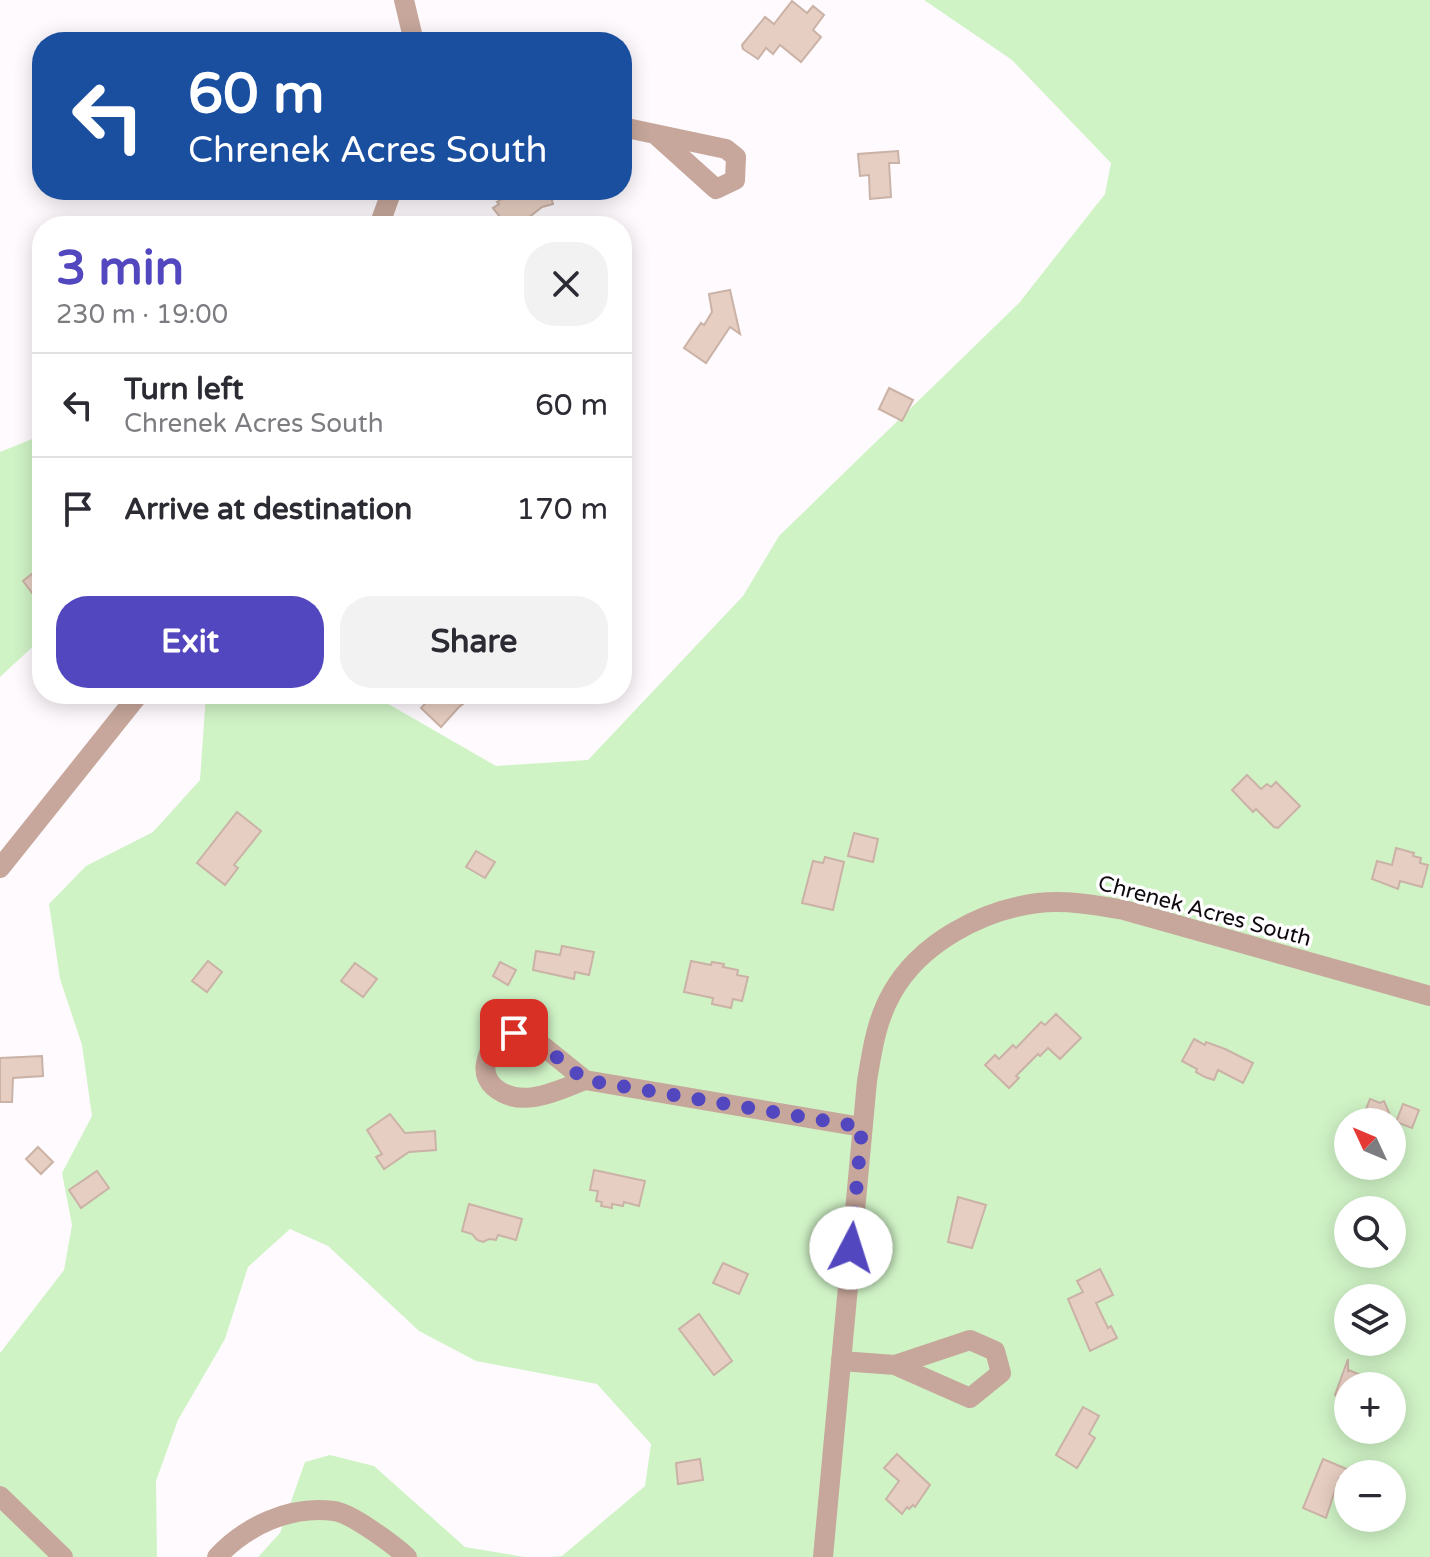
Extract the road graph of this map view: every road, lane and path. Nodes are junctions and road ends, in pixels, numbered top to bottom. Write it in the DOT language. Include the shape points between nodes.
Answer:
graph roads {
  1 [pos="404,0"];
  2 [pos="412,32"];
  3 [pos="632,129"];
  4 [pos="655,134"];
  5 [pos="131,704"];
  6 [pos="3,857"];
  7 [pos="1430,996"];
  8 [pos="585,1080"];
  9 [pos="862,1127"];
  10 [pos="841,1361"];
  11 [pos="895,1365"];
  12 [pos="0,1496"];
  13 [pos="63,1557"];
  14 [pos="217,1557"];
  15 [pos="407,1557"];
  16 [pos="823,1557"];
  1 -- 2 [label="street"];
  3 -- 4 [label="street"];
  5 -- 6 [label="street"];
  7 -- 9 [label="street, Chrenek Acres South" via="1124,910 1084,903 1007,908 940,941 892,992 875,1034"];
  8 -- 8 [label="street" via="533,1038 514,1033 492,1045 484,1067 489,1083 520,1098 545,1096"];
  8 -- 9 [label="street"];
  9 -- 10 [label="street, Chrenek Acres South"];
  10 -- 11 [label="street"];
  10 -- 16 [label="street, Chrenek Acres South"];
  12 -- 13 [label="street"];
  14 -- 15 [label="street" via="233,1540 268,1520 298,1511 337,1511 393,1543"];
}
